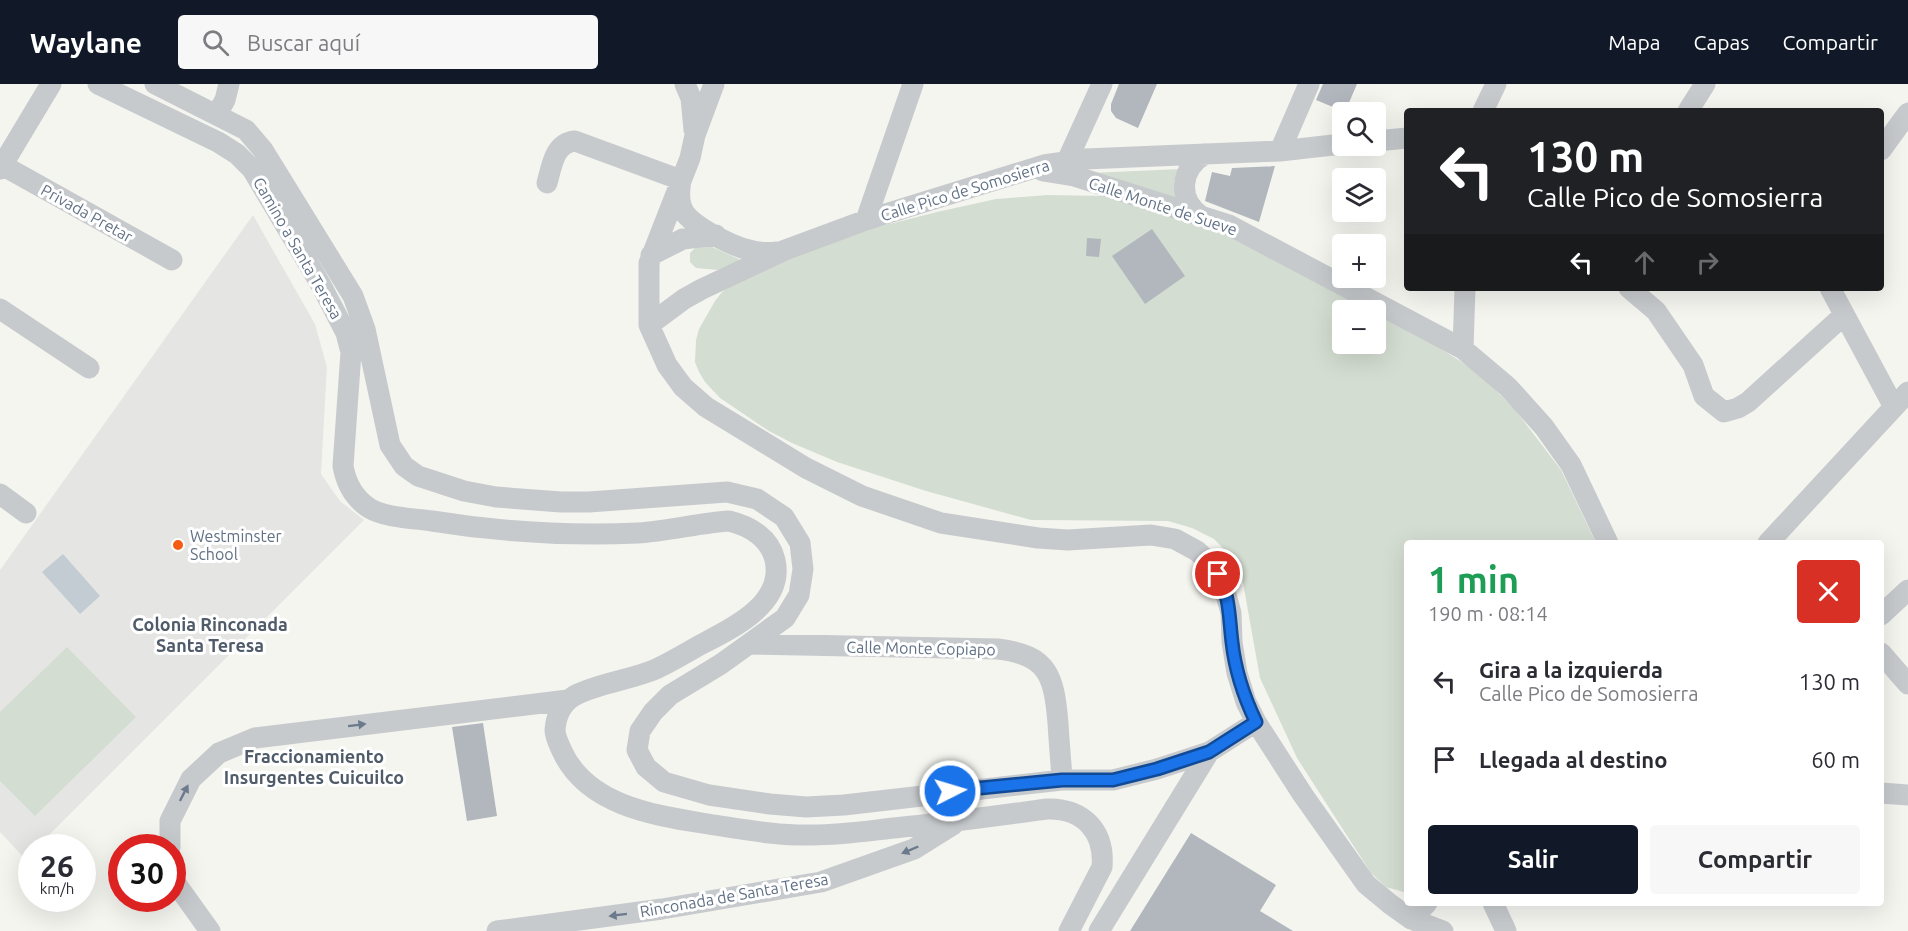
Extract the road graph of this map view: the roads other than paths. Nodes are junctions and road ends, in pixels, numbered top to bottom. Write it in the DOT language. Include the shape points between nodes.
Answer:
graph roads {
  1 [pos="51,84"];
  2 [pos="98,84"];
  3 [pos="229,84"];
  4 [pos="686,84"];
  5 [pos="714,84"];
  6 [pos="913,84"];
  7 [pos="1102,84"];
  8 [pos="1309,84"];
  9 [pos="1496,84"];
  10 [pos="1705,84"];
  11 [pos="164,85"];
  12 [pos="1484,108"];
  13 [pos="1690,108"];
  14 [pos="1908,113"];
  15 [pos="217,114"];
  16 [pos="695,135"];
  17 [pos="1404,138"];
  18 [pos="1386,140"];
  19 [pos="1332,145"];
  20 [pos="1884,146"];
  21 [pos="1280,151"];
  22 [pos="1205,154"];
  23 [pos="1067,161"];
  24 [pos="1,167"];
  25 [pos="1021,172"];
  26 [pos="681,180"];
  27 [pos="547,183"];
  28 [pos="1202,217"];
  29 [pos="866,220"];
  30 [pos="716,236"];
  31 [pos="785,250"];
  32 [pos="651,255"];
  33 [pos="172,260"];
  34 [pos="1465,291"];
  35 [pos="1633,291"];
  36 [pos="1832,291"];
  37 [pos="0,309"];
  38 [pos="1844,315"];
  39 [pos="649,325"];
  40 [pos="1463,349"];
  41 [pos="89,368"];
  42 [pos="1901,399"];
  43 [pos="0,494"];
  44 [pos="26,513"];
  45 [pos="1607,540"];
  46 [pos="1777,540"];
  47 [pos="1908,590"];
  48 [pos="1884,612"];
  49 [pos="750,644"];
  50 [pos="1884,656"];
  51 [pos="1908,684"];
  52 [pos="568,700"];
  53 [pos="1256,722"];
  54 [pos="1209,752"];
  55 [pos="1062,780"];
  56 [pos="1884,793"];
  57 [pos="1908,795"];
  58 [pos="960,821"];
  59 [pos="170,834"];
  60 [pos="186,898"];
  61 [pos="1082,904"];
  62 [pos="1424,906"];
  63 [pos="1494,906"];
  64 [pos="1411,919"];
  65 [pos="1101,926"];
  66 [pos="210,931"];
  67 [pos="497,931"];
  68 [pos="1069,931"];
  69 [pos="1443,931"];
  70 [pos="1506,931"];
  1 -- 24 [label="street"];
  2 -- 52 [label="street, Camino a Santa Teresa" via="218,142 252,169 346,333 351,352 343,466 354,494 371,509 465,527 563,534 641,532 729,521 751,530 767,543 776,562 775,581 766,599 742,621 656,669"];
  3 -- 15 [label="street"];
  4 -- 16 [label="street"];
  5 -- 16 [label="street"];
  6 -- 29 [label="street"];
  7 -- 23 [label="street"];
  8 -- 21 [label="street"];
  9 -- 12 [label="street"];
  10 -- 13 [label="street"];
  11 -- 15 [label="street, Camino a Santa Teresa"];
  14 -- 20 [label="street"];
  15 -- 49 [label="street, Camino a Santa Teresa" via="246,130 263,150 353,296 370,350 390,445 404,465 426,480 464,491 529,501 590,502 727,492 757,500 784,517 800,543 803,569 799,595 785,618"];
  16 -- 26 [label="street"];
  17 -- 18 [label="street"];
  19 -- 21 [label="street, Calle Pico de Somosierra"];
  21 -- 22 [label="street, Calle Pico de Somosierra"];
  22 -- 23 [label="street, Calle Pico de Somosierra"];
  22 -- 28 [label="street" via="1188,169 1184,184 1186,199"];
  23 -- 25 [label="street, Calle Pico de Somosierra"];
  24 -- 33 [label="street, Privada Pretar"];
  25 -- 28 [label="street, Calle Monte de Sueve" via="1048,171 1074,176"];
  25 -- 29 [label="street, Calle Pico de Somosierra"];
  26 -- 27 [label="street" via="575,141 558,150"];
  26 -- 30 [label="street" via="679,196 684,212"];
  26 -- 32 [label="street"];
  28 -- 40 [label="street, Calle Monte de Sueve" via="1239,230"];
  29 -- 31 [label="street, Calle Pico de Somosierra"];
  30 -- 31 [label="street" via="750,251"];
  30 -- 32 [label="street" via="682,239"];
  31 -- 39 [label="street, Calle Pico de Somosierra" via="702,289"];
  32 -- 39 [label="street"];
  34 -- 40 [label="street"];
  35 -- 38 [label="street" via="1656,311 1693,365 1704,396 1724,412 1748,402"];
  36 -- 38 [label="street"];
  37 -- 41 [label="street"];
  38 -- 42 [label="street"];
  39 -- 53 [label="street" via="674,375 694,398 796,463 862,496 941,522 1006,533 1068,540 1151,535 1175,539 1197,551 1223,584 1231,613 1237,673"];
  40 -- 45 [label="street, Calle Monte de Sueve" via="1508,387 1544,428 1571,465"];
  42 -- 46 [label="street"];
  43 -- 44 [label="street"];
  47 -- 48 [label="street"];
  49 -- 55 [label="street, Calle Monte Copiapo" via="998,649 1028,657 1045,669 1054,685"];
  49 -- 55 [label="street, Camino a Santa Teresa" via="669,694 640,731 637,750 646,767 664,782 709,795 806,807"];
  50 -- 51 [label="street"];
  52 -- 58 [label="street" via="558,715 555,730 565,759 599,793 628,807 662,816 790,835"];
  59 -- 52 [label="street, one-way" via="170,821 191,779 219,753 255,738"];
  53 -- 54 [label="street, Camino a Santa Teresa"];
  53 -- 64 [label="street" via="1366,884"];
  54 -- 55 [label="street, Camino a Santa Teresa" via="1113,780"];
  54 -- 65 [label="street, Camino a Santa Teresa"];
  56 -- 57 [label="street"];
  58 -- 61 [label="street" via="1057,809 1077,814 1097,836 1103,857 1102,867"];
  58 -- 67 [label="street, Rinconada de Santa Teresa, one-way" via="914,849 821,882"];
  60 -- 66 [label="street"];
  61 -- 65 [label="street"];
  61 -- 68 [label="street"];
  62 -- 64 [label="street"];
  63 -- 70 [label="street"];
  64 -- 69 [label="street"];
}
